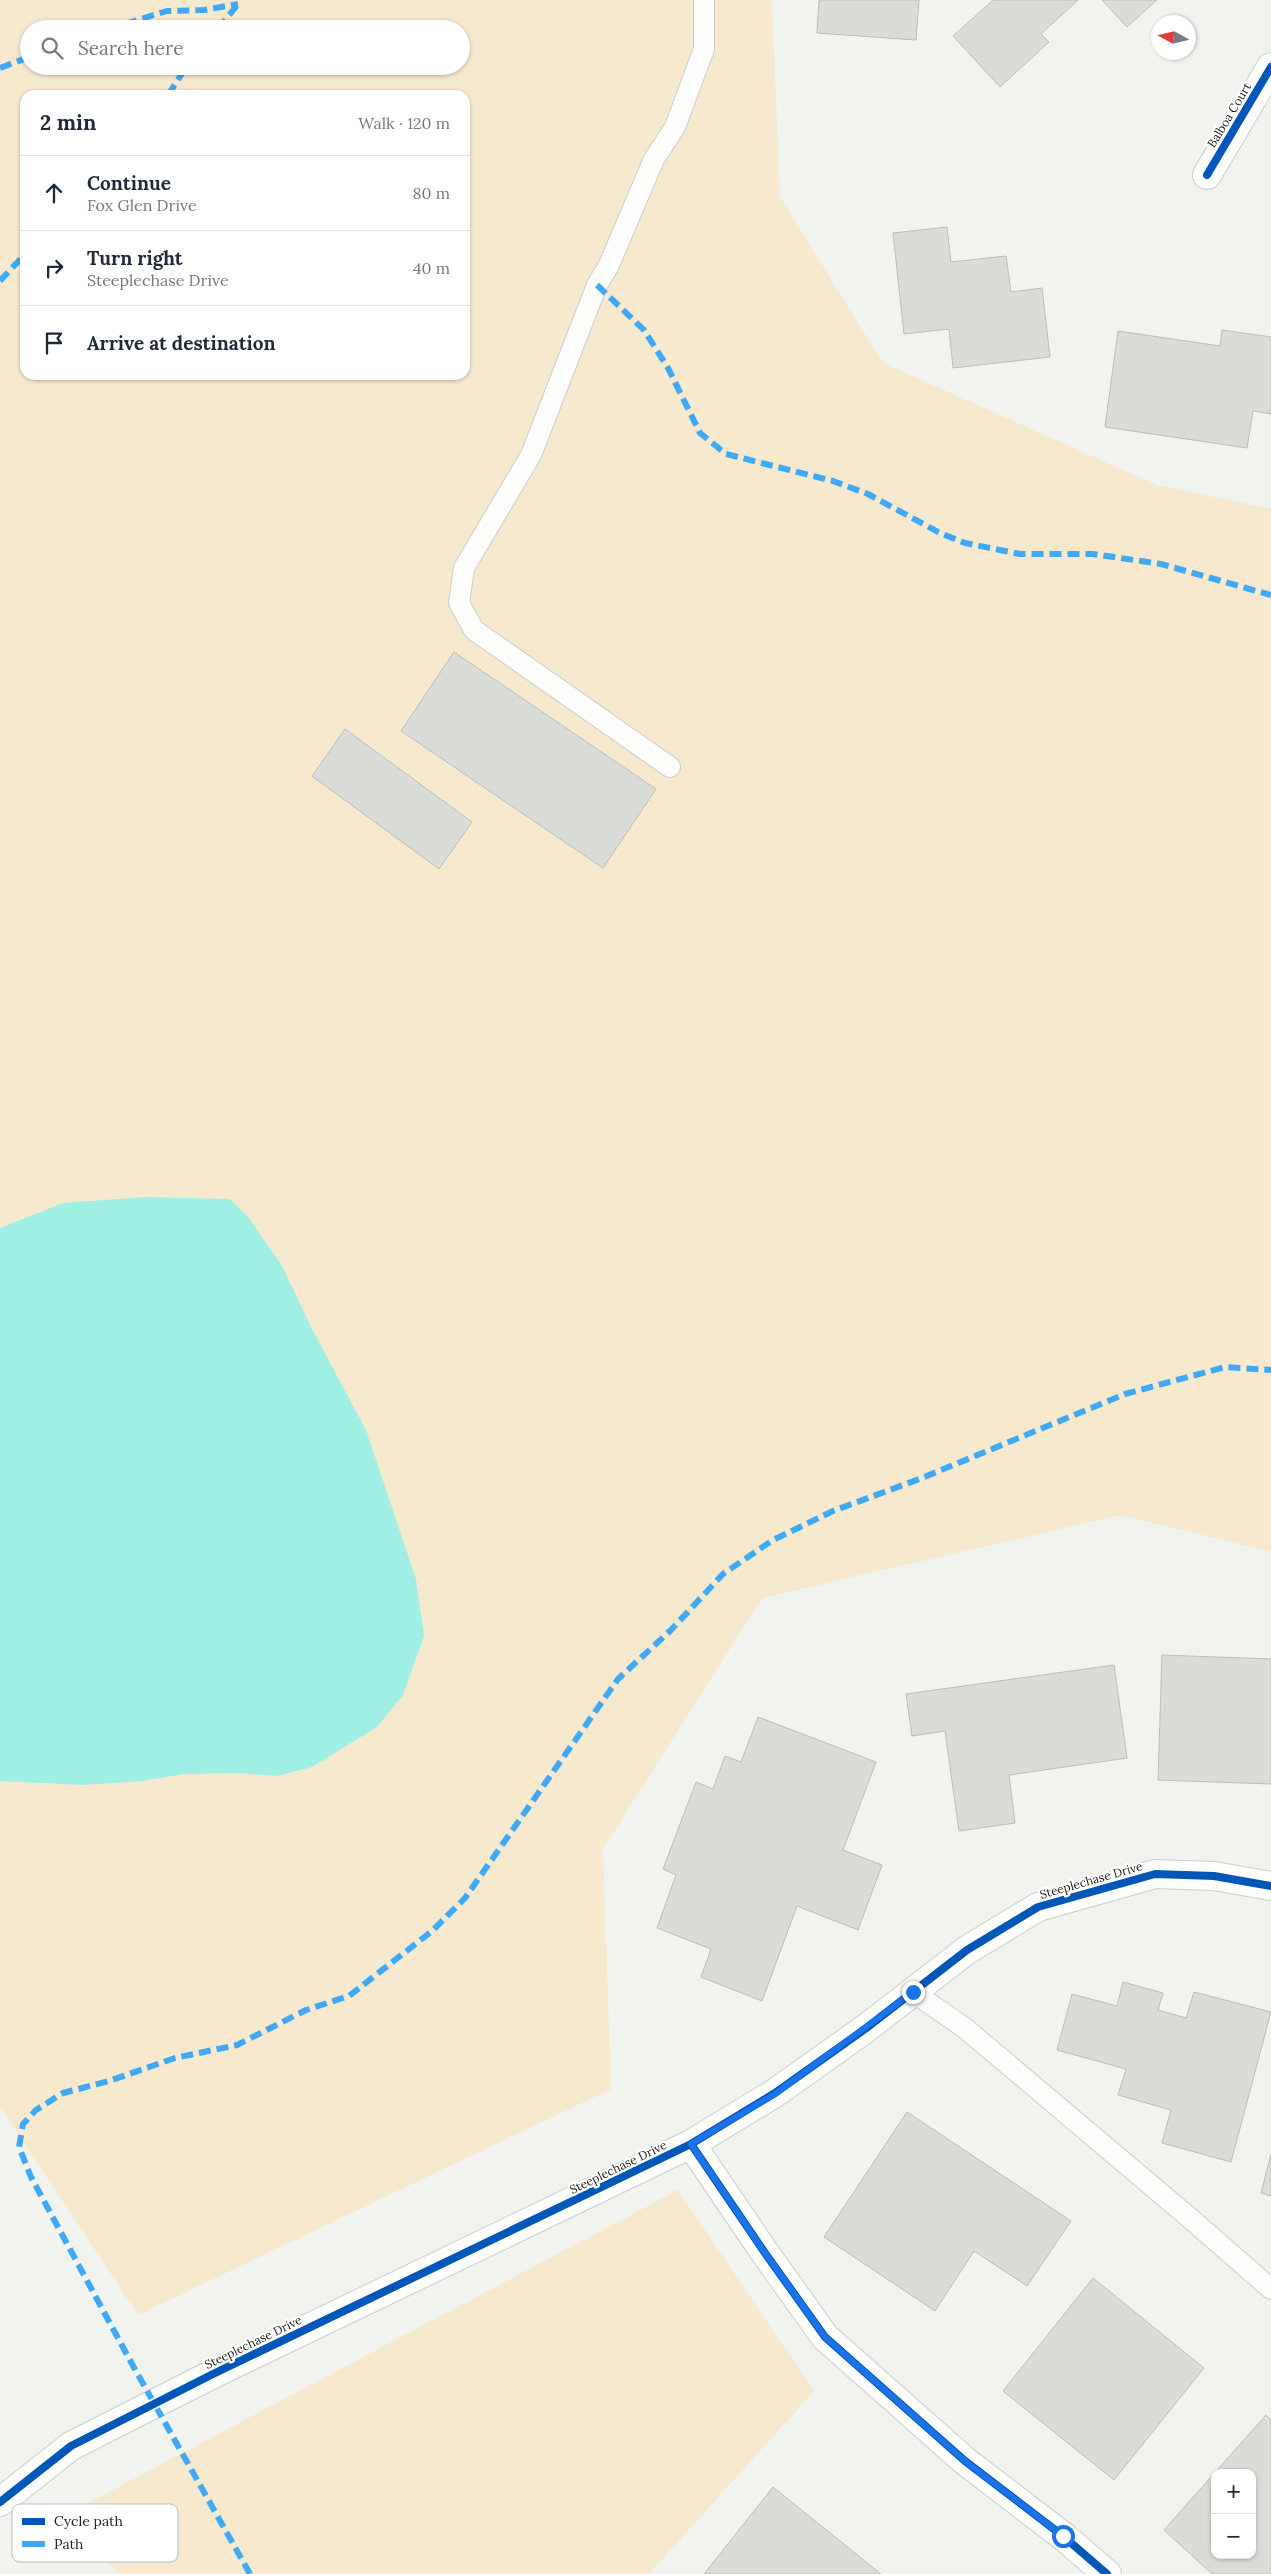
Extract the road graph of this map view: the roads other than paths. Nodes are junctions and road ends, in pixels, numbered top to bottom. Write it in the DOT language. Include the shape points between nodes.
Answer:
graph roads {
  1 [pos="704,0"];
  2 [pos="1271,66"];
  3 [pos="1207,175"];
  4 [pos="670,767"];
  5 [pos="1271,1886"];
  6 [pos="913,1992"];
  7 [pos="691,2144"];
  8 [pos="1271,2289"];
  9 [pos="0,2502"];
  10 [pos="1107,2574"];
  1 -- 4 [label="lane" via="704,49 675,127 654,159 609,266 597,286 531,455 464,568 459,604 474,630"];
  2 -- 3 [label="street, Balboa Court"];
  5 -- 6 [label="street, Steeplechase Drive" via="1214,1876 1155,1874 1038,1907 967,1950"];
  6 -- 7 [label="street, Steeplechase Drive" via="775,2094"];
  6 -- 8 [label="lane" via="966,2029"];
  7 -- 9 [label="street, Steeplechase Drive" via="213,2374 71,2446"];
  7 -- 10 [label="street" via="825,2337 965,2461"];
}
